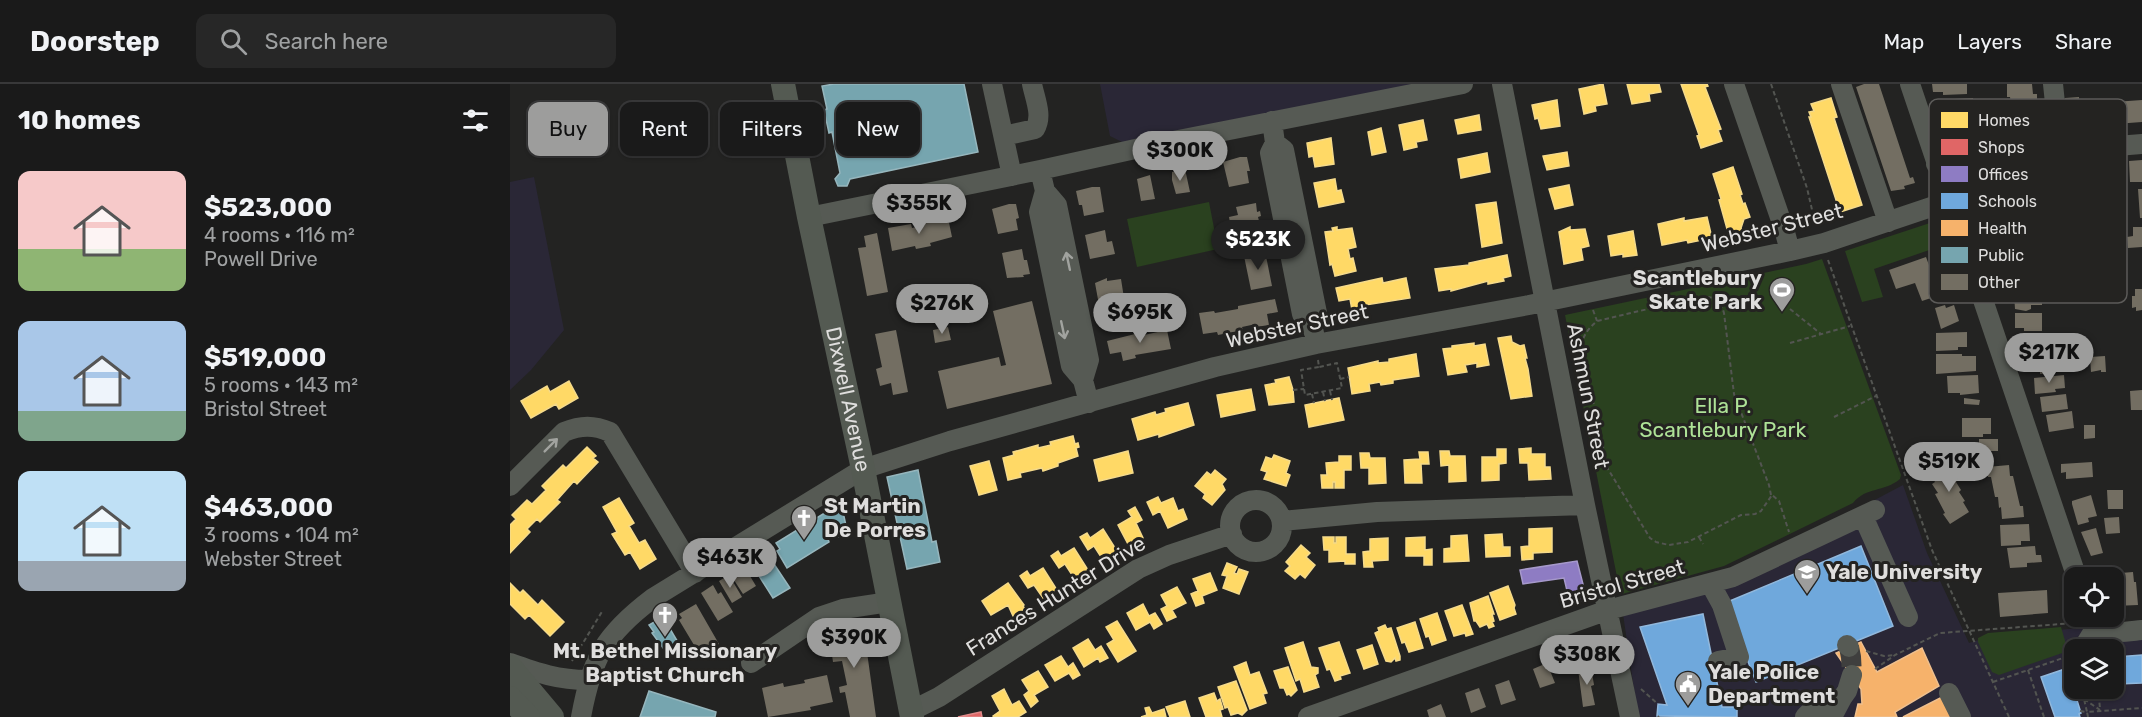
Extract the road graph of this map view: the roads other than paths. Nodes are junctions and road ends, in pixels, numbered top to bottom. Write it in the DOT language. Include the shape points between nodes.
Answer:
graph roads {
  1 [pos="783,84"];
  2 [pos="992,84"];
  3 [pos="1032,84"];
  4 [pos="1463,84"];
  5 [pos="1502,84"];
  6 [pos="1734,84"];
  7 [pos="1841,84"];
  8 [pos="1910,84"];
  9 [pos="2053,84"];
  10 [pos="2055,99"];
  11 [pos="1272,122"];
  12 [pos="1004,136"];
  13 [pos="1929,143"];
  14 [pos="2142,144"];
  15 [pos="2127,145"];
  16 [pos="1040,170"];
  17 [pos="1012,176"];
  18 [pos="1929,208"];
  19 [pos="809,217"];
  20 [pos="1888,222"];
  21 [pos="1790,251"];
  22 [pos="1545,301"];
  23 [pos="1984,303"];
  24 [pos="1317,352"];
  25 [pos="1089,402"];
  26 [pos="863,470"];
  27 [pos="510,486"];
  28 [pos="1585,505"];
  29 [pos="1282,520"];
  30 [pos="1232,534"];
  31 [pos="2073,567"];
  32 [pos="695,573"];
  33 [pos="1710,584"];
  34 [pos="889,602"];
  35 [pos="1608,610"];
  36 [pos="1908,617"];
  37 [pos="2098,627"];
  38 [pos="2142,630"];
  39 [pos="1718,661"];
  40 [pos="751,663"];
  41 [pos="510,665"];
  42 [pos="1852,675"];
  43 [pos="588,680"];
  44 [pos="1949,693"];
  45 [pos="510,698"];
  46 [pos="1842,698"];
  47 [pos="911,714"];
  48 [pos="528,717"];
  49 [pos="552,717"];
  50 [pos="581,717"];
  51 [pos="1308,717"];
  52 [pos="1630,717"];
  53 [pos="1805,717"];
  54 [pos="1833,717"];
  55 [pos="1961,717"];
  1 -- 19 [label="main road, Dixwell Avenue"];
  2 -- 12 [label="street"];
  3 -- 12 [label="street" via="1039,117 1035,129"];
  4 -- 11 [label="street"];
  5 -- 22 [label="street, Ashmun Street"];
  6 -- 21 [label="street"];
  7 -- 20 [label="street"];
  8 -- 13 [label="street"];
  9 -- 10 [label="street"];
  11 -- 16 [label="street" via="1156,137"];
  11 -- 24 [label="street" via="1275,143 1270,153 1302,314 1311,323"];
  12 -- 17 [label="street"];
  14 -- 15 [label="street"];
  16 -- 17 [label="street"];
  16 -- 25 [label="street" via="1045,191 1039,212 1071,366 1083,380"];
  17 -- 19 [label="street"];
  18 -- 20 [label="street, Webster Street"];
  19 -- 26 [label="main road, Dixwell Avenue"];
  20 -- 21 [label="street, Webster Street"];
  21 -- 22 [label="street, Webster Street"];
  22 -- 24 [label="street, Webster Street"];
  22 -- 28 [label="street, Ashmun Street"];
  23 -- 31 [label="street"];
  24 -- 25 [label="street, Webster Street" via="1215,367"];
  25 -- 26 [label="street, Webster Street"];
  26 -- 32 [label="street, Webster Street"];
  26 -- 34 [label="main road, Dixwell Avenue"];
  27 -- 32 [label="street, one-way" via="564,432 587,426 610,432"];
  28 -- 29 [label="street" via="1377,512"];
  28 -- 35 [label="street, Ashmun Street"];
  29 -- 30 [label="street" via="1279,538 1266,549 1243,548"];
  29 -- 30 [label="street" via="1274,506 1248,501 1232,516"];
  30 -- 47 [label="street, Frances Hunter Drive" via="1138,569"];
  32 -- 43 [label="street, Webster Street" via="653,598 618,627"];
  33 -- 35 [label="street, Bristol Street"];
  33 -- 36 [label="street, Bristol Street" via="1869,513"];
  33 -- 39 [label="street" via="1722,605 1739,657"];
  34 -- 40 [label="street" via="819,617"];
  34 -- 47 [label="main road, Dixwell Avenue"];
  35 -- 51 [label="street, Bristol Street"];
  35 -- 52 [label="street, Ashmun Street"];
  37 -- 38 [label="street" via="2108,632"];
  41 -- 43 [label="street" via="564,680"];
  41 -- 49 [label="main road"];
  42 -- 46 [label="street"];
  43 -- 50 [label="street, Webster Street"];
  44 -- 55 [label="street"];
  45 -- 48 [label="main road"];
  46 -- 53 [label="street"];
  46 -- 54 [label="street"];
}
